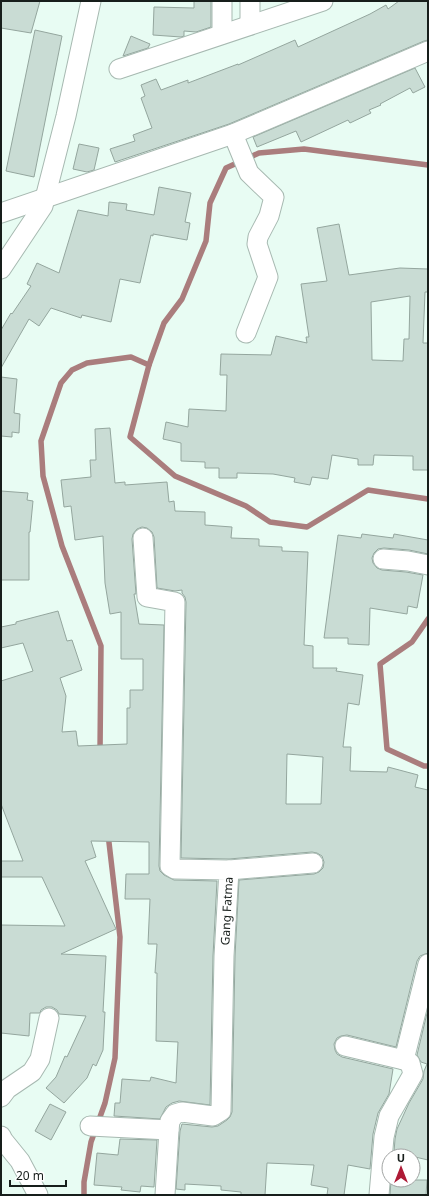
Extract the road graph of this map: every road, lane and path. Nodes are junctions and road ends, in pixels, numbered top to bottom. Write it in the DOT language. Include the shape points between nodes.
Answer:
graph roads {
  1 [pos="91,1"];
  2 [pos="222,1"];
  3 [pos="250,1"];
  4 [pos="323,1"];
  5 [pos="250,25"];
  6 [pos="222,34"];
  7 [pos="428,50"];
  8 [pos="119,69"];
  9 [pos="235,141"];
  10 [pos="45,197"];
  11 [pos="1,213"];
  12 [pos="1,269"];
  13 [pos="246,333"];
  14 [pos="143,538"];
  15 [pos="383,559"];
  16 [pos="428,565"];
  17 [pos="313,863"];
  18 [pos="229,870"];
  19 [pos="428,964"];
  20 [pos="49,1018"];
  21 [pos="345,1046"];
  22 [pos="404,1060"];
  23 [pos="1,1097"];
  24 [pos="90,1126"];
  25 [pos="169,1130"];
  26 [pos="1,1136"];
  27 [pos="38,1195"];
  28 [pos="165,1195"];
  29 [pos="379,1195"];
  1 -- 10 [label="street"];
  2 -- 6 [label="street"];
  3 -- 5 [label="street"];
  4 -- 5 [label="street"];
  5 -- 6 [label="street"];
  6 -- 8 [label="street"];
  7 -- 9 [label="street"];
  9 -- 10 [label="street"];
  9 -- 13 [label="street" via="249,173 274,197 257,244 268,277"];
  10 -- 11 [label="street"];
  10 -- 12 [label="street" via="43,206"];
  14 -- 18 [label="street, Gang Fatma" via="146,597 174,602 170,866 175,869"];
  15 -- 16 [label="street"];
  17 -- 18 [label="street"];
  18 -- 25 [label="street, Gang Fatma" via="224,956 221,1111 213,1116 182,1112 174,1114"];
  19 -- 22 [label="street"];
  20 -- 23 [label="street" via="40,1059 32,1072 7,1089"];
  21 -- 22 [label="street"];
  22 -- 29 [label="street" via="410,1063 414,1074 389,1116 384,1137"];
  24 -- 25 [label="street"];
  25 -- 28 [label="street, Gang Fatma"];
  26 -- 27 [label="street" via="20,1161"];
}
